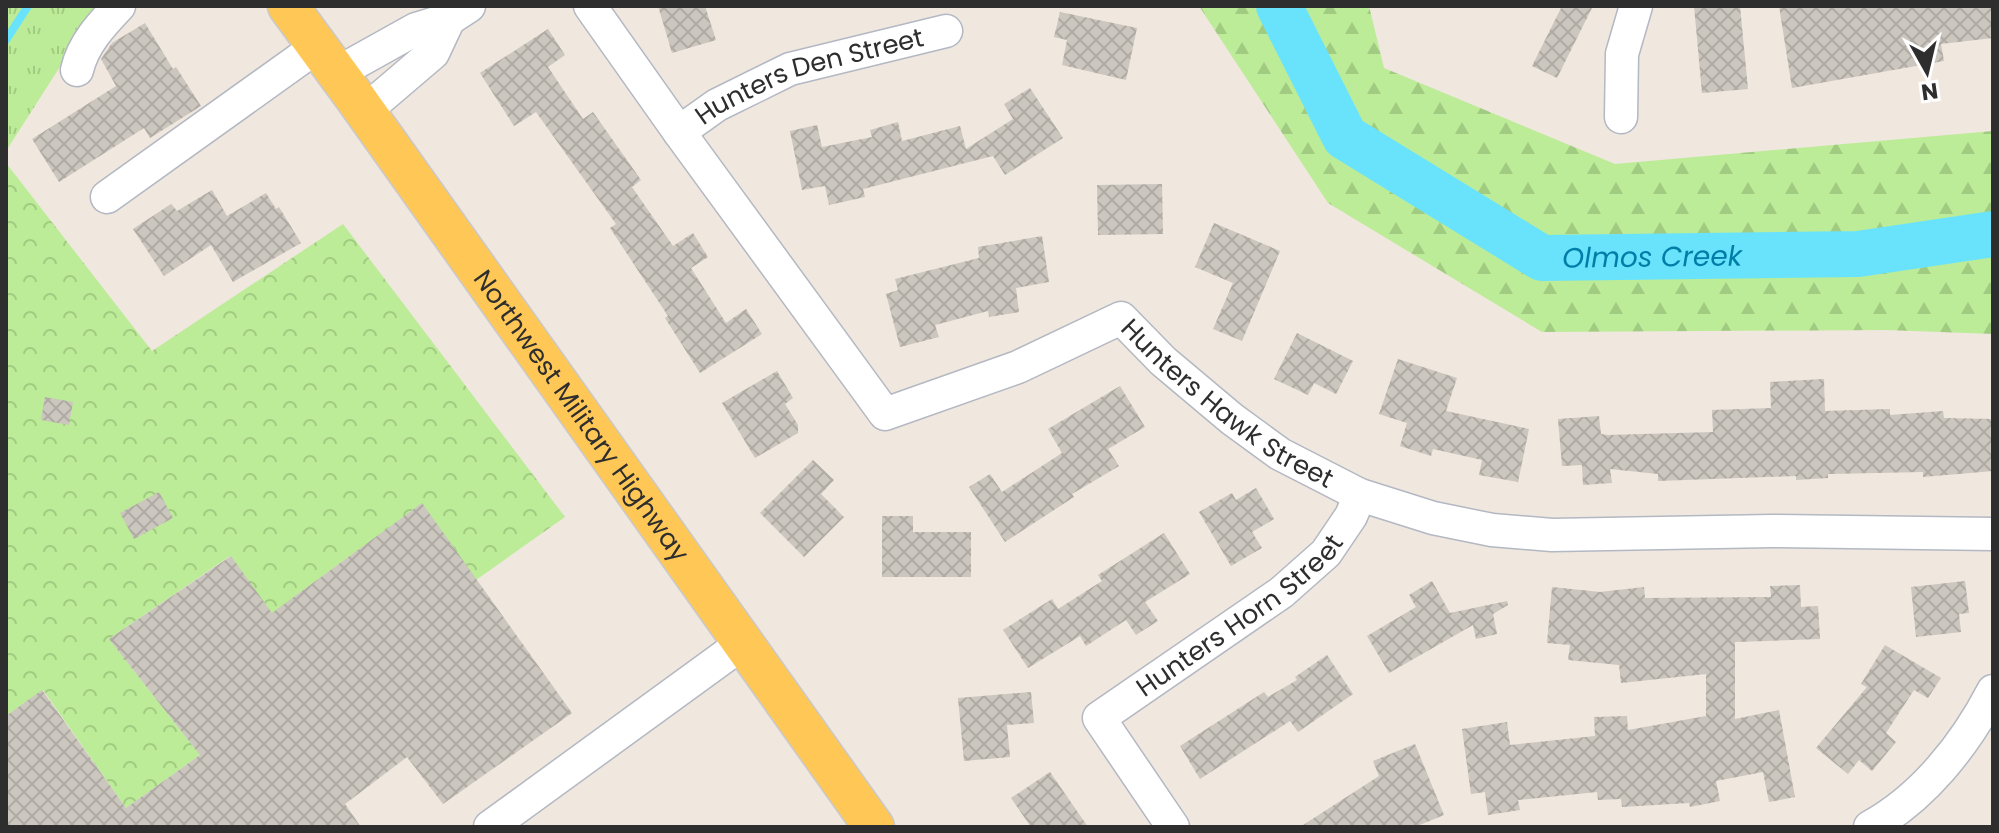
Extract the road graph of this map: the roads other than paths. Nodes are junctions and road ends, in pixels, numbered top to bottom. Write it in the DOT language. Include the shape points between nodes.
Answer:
graph roads {
  1 [pos="119,6"];
  2 [pos="288,6"];
  3 [pos="590,6"];
  4 [pos="1636,6"];
  5 [pos="459,13"];
  6 [pos="946,31"];
  7 [pos="328,60"];
  8 [pos="77,70"];
  9 [pos="365,111"];
  10 [pos="1621,117"];
  11 [pos="679,132"];
  12 [pos="107,197"];
  13 [pos="1360,495"];
  14 [pos="1993,534"];
  15 [pos="743,643"];
  16 [pos="1993,691"];
  17 [pos="490,827"];
  18 [pos="874,827"];
  19 [pos="1173,827"];
  20 [pos="1870,827"];
  1 -- 8 [label="street" via="96,31"];
  2 -- 7 [label="main road, Northwest Military Highway"];
  3 -- 11 [label="street, Hunters Hawk Street"];
  4 -- 10 [label="street" via="1622,54"];
  5 -- 7 [label="street"];
  5 -- 9 [label="street" via="433,53"];
  6 -- 11 [label="street, Hunters Den Street" via="790,69 717,105"];
  7 -- 9 [label="main road, Northwest Military Highway"];
  7 -- 12 [label="street"];
  9 -- 15 [label="main road, Northwest Military Highway"];
  11 -- 13 [label="street, Hunters Hawk Street" via="885,414 1018,367 1121,318 1232,419 1280,454"];
  13 -- 14 [label="street, Hunters Hawk Street" via="1433,518 1552,535"];
  13 -- 19 [label="street, Hunters Horn Street" via="1326,553 1282,592 1099,718"];
  15 -- 17 [label="street"];
  15 -- 18 [label="main road, Northwest Military Highway"];
  16 -- 20 [label="street" via="1940,771 1907,803"];
}
